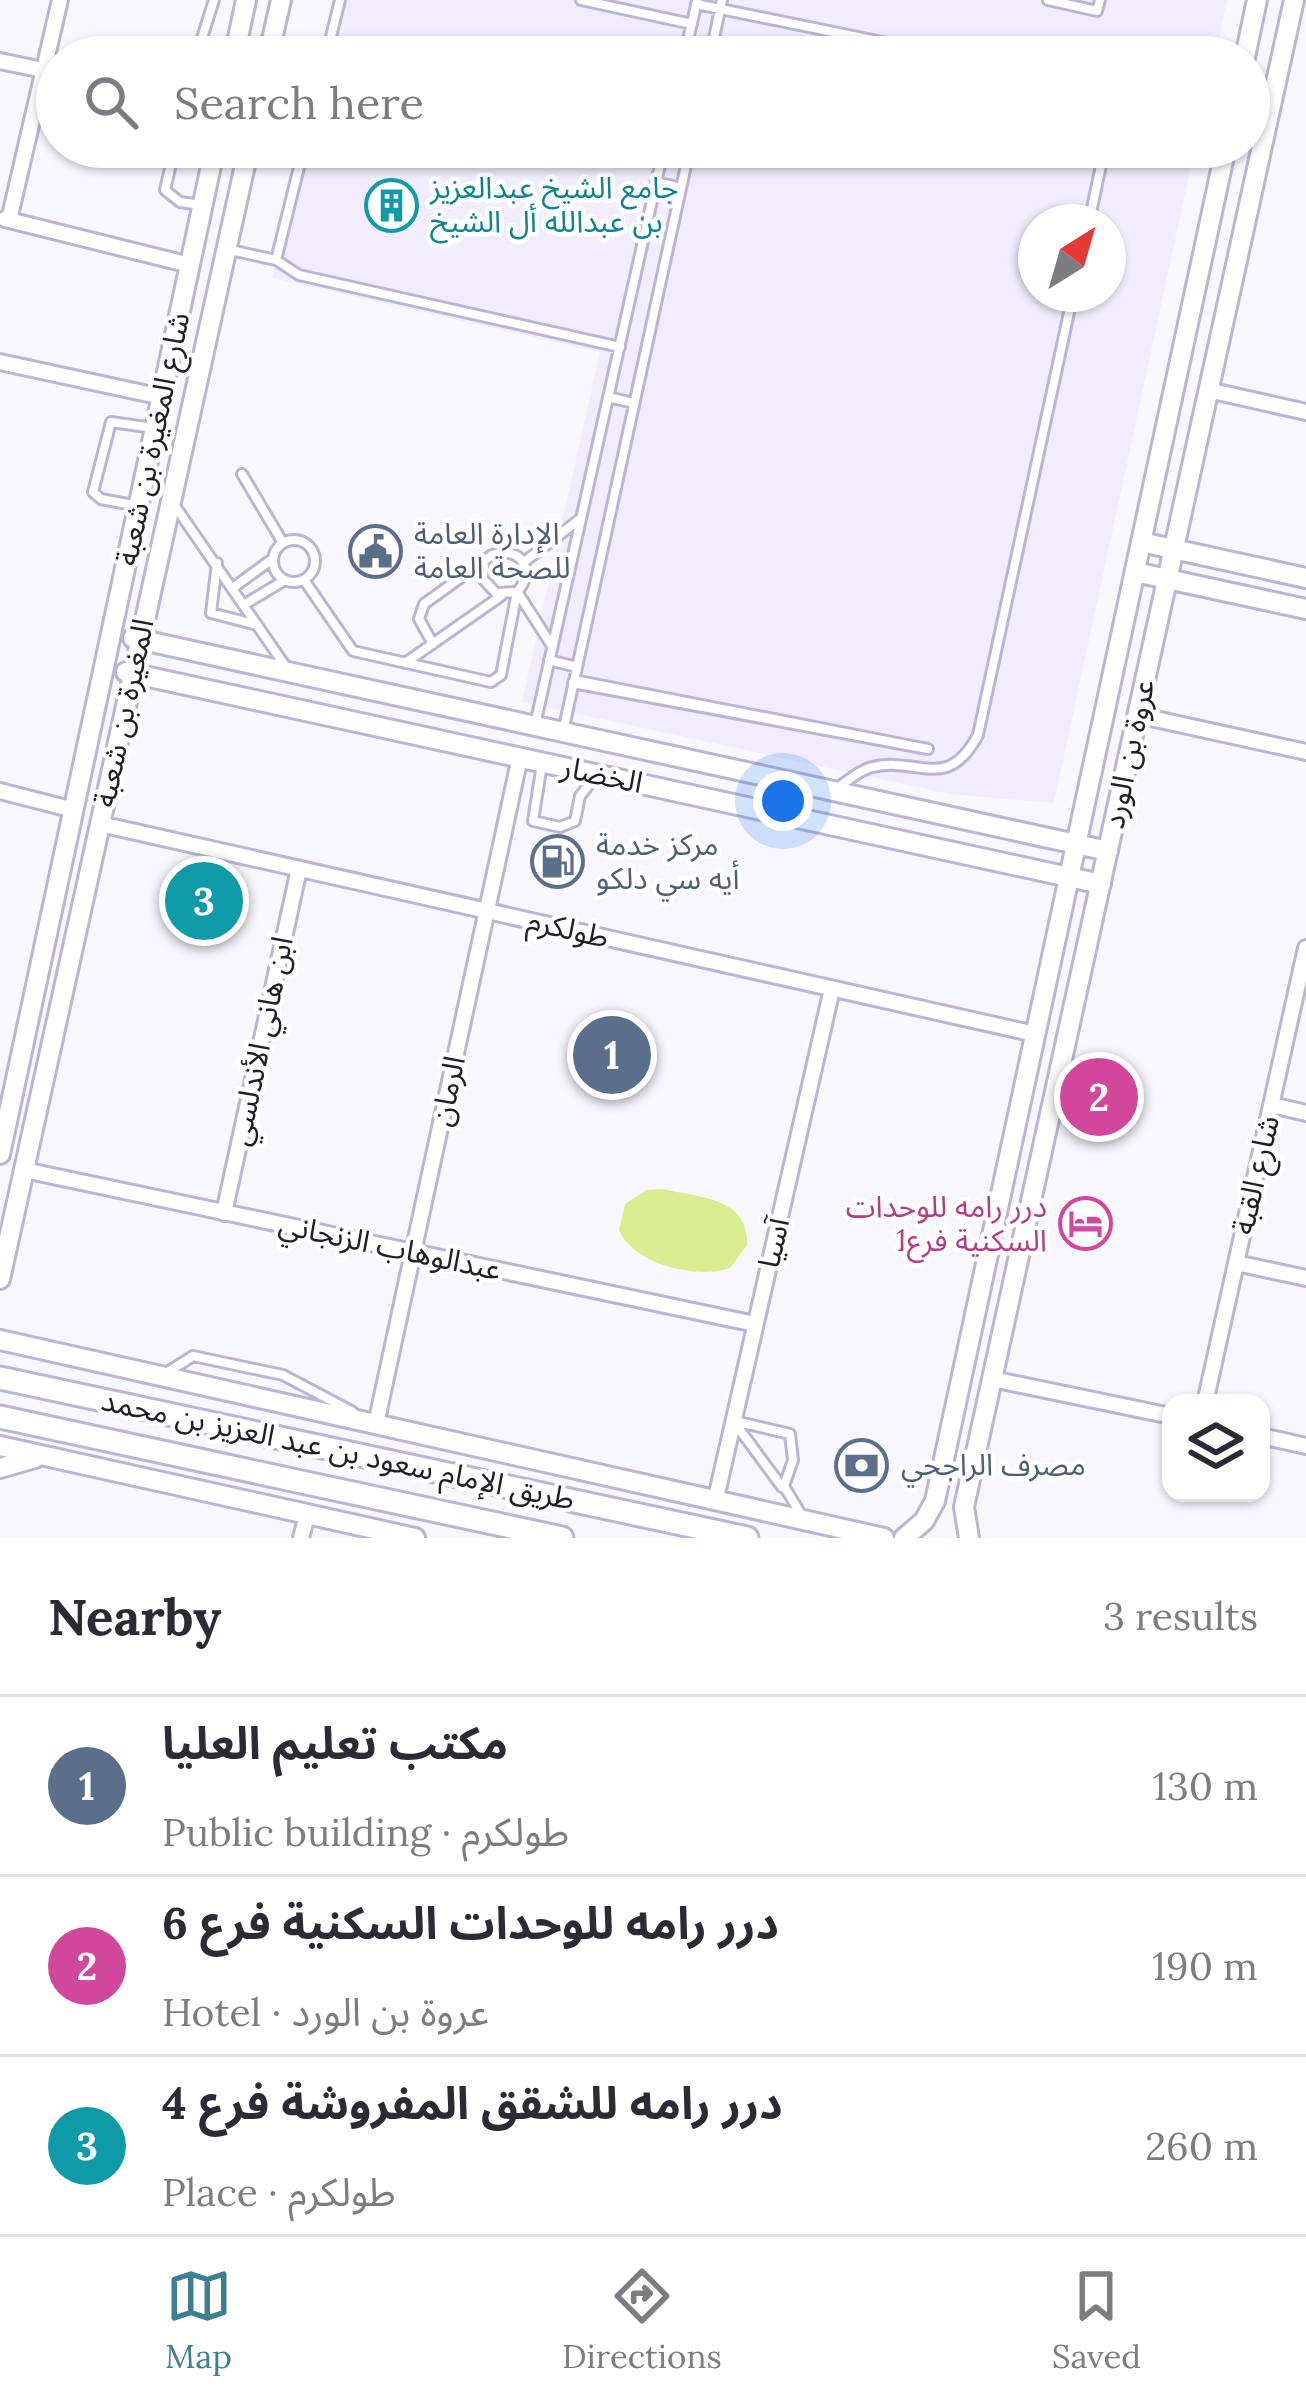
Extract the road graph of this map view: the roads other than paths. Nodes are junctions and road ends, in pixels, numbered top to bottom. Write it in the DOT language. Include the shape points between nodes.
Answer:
graph roads {
  1 [pos="60,0"];
  2 [pos="214,0"];
  3 [pos="246,0"];
  4 [pos="281,0"];
  5 [pos="340,0"];
  6 [pos="581,0"];
  7 [pos="1048,0"];
  8 [pos="1100,0"];
  9 [pos="1257,0"];
  10 [pos="1294,0"];
  11 [pos="696,2"];
  12 [pos="721,5"];
  13 [pos="692,24"];
  14 [pos="51,36"];
  15 [pos="203,36"];
  16 [pos="238,36"];
  17 [pos="273,36"];
  18 [pos="333,36"];
  19 [pos="689,36"];
  20 [pos="714,36"];
  21 [pos="861,36"];
  22 [pos="1249,36"];
  23 [pos="0,61"];
  24 [pos="36,69"];
  25 [pos="36,97"];
  26 [pos="1270,109"];
  27 [pos="170,168"];
  28 [pos="210,168"];
  29 [pos="244,168"];
  30 [pos="299,168"];
  31 [pos="659,168"];
  32 [pos="685,168"];
  33 [pos="1101,168"];
  34 [pos="1221,168"];
  35 [pos="1257,168"];
  36 [pos="656,182"];
  37 [pos="681,188"];
  38 [pos="1093,204"];
  39 [pos="202,205"];
  40 [pos="4,219"];
  41 [pos="226,249"];
  42 [pos="276,260"];
  43 [pos="190,265"];
  44 [pos="1069,312"];
  45 [pos="620,346"];
  46 [pos="0,362"];
  47 [pos="1208,390"];
  48 [pos="161,397"];
  49 [pos="608,397"];
  50 [pos="634,404"];
  51 [pos="1306,412"];
  52 [pos="155,428"];
  53 [pos="242,474"];
  54 [pos="171,500"];
  55 [pos="138,506"];
  56 [pos="581,518"];
  57 [pos="1141,542"];
  58 [pos="284,543"];
  59 [pos="1174,549"];
  60 [pos="273,559"];
  61 [pos="218,562"];
  62 [pos="524,562"];
  63 [pos="484,566"];
  64 [pos="1135,572"];
  65 [pos="1306,578"];
  66 [pos="1167,579"];
  67 [pos="285,580"];
  68 [pos="304,580"];
  69 [pos="234,586"];
  70 [pos="517,592"];
  71 [pos="502,595"];
  72 [pos="245,604"];
  73 [pos="1306,609"];
  74 [pos="259,625"];
  75 [pos="111,633"];
  76 [pos="140,639"];
  77 [pos="433,644"];
  78 [pos="552,646"];
  79 [pos="549,660"];
  80 [pos="405,663"];
  81 [pos="104,667"];
  82 [pos="577,667"];
  83 [pos="289,672"];
  84 [pos="133,673"];
  85 [pos="574,682"];
  86 [pos="1138,715"];
  87 [pos="535,725"];
  88 [pos="563,732"];
  89 [pos="1306,752"];
  90 [pos="520,757"];
  91 [pos="542,762"];
  92 [pos="598,774"];
  93 [pos="0,790"];
  94 [pos="834,791"];
  95 [pos="74,810"];
  96 [pos="100,824"];
  97 [pos="1076,844"];
  98 [pos="1108,851"];
  99 [pos="299,869"];
  100 [pos="1069,877"];
  101 [pos="1101,884"];
  102 [pos="486,911"];
  103 [pos="1306,948"];
  104 [pos="832,988"];
  105 [pos="1035,1034"];
  106 [pos="1272,1106"];
  107 [pos="1306,1113"];
  108 [pos="0,1154"];
  109 [pos="24,1170"];
  110 [pos="224,1213"];
  111 [pos="413,1252"];
  112 [pos="1236,1263"];
  113 [pos="1306,1278"];
  114 [pos="0,1279"];
  115 [pos="0,1323"];
  116 [pos="755,1324"];
  117 [pos="7,1342"];
  118 [pos="161,1376"];
  119 [pos="0,1378"];
  120 [pos="992,1378"];
  121 [pos="1207,1394"];
  122 [pos="1162,1414"];
  123 [pos="0,1417"];
  124 [pos="733,1420"];
  125 [pos="376,1424"];
  126 [pos="1270,1438"];
  127 [pos="0,1446"];
  128 [pos="1306,1446"];
  129 [pos="45,1456"];
  130 [pos="0,1468"];
  131 [pos="786,1492"];
  132 [pos="716,1498"];
  133 [pos="935,1501"];
  134 [pos="964,1507"];
  135 [pos="307,1515"];
  136 [pos="806,1522"];
  137 [pos="302,1538"];
  138 [pos="415,1538"];
  139 [pos="562,1538"];
  140 [pos="747,1538"];
  141 [pos="884,1538"];
  142 [pos="904,1538"];
  143 [pos="969,1538"];
  1 -- 14 [label="street"];
  2 -- 15 [label="lane"];
  3 -- 16 [label="street"];
  4 -- 17 [label="street"];
  5 -- 18 [label="lane"];
  6 -- 13 [label="lane"];
  7 -- 8 [label="lane" via="1097,11"];
  9 -- 22 [label="street"];
  10 -- 26 [label="street, عروة بن الورد"];
  11 -- 12 [label="lane"];
  11 -- 13 [label="lane"];
  12 -- 20 [label="lane"];
  12 -- 21 [label="lane"];
  13 -- 19 [label="lane"];
  23 -- 24 [label="street"];
  25 -- 40 [label="street"];
  27 -- 39 [label="lane" via="165,190"];
  28 -- 39 [label="street, شارع المغيرة بن شعبة"];
  29 -- 41 [label="street, المغيرة بن شعبة"];
  30 -- 42 [label="lane"];
  31 -- 36 [label="lane"];
  32 -- 37 [label="lane"];
  33 -- 38 [label="lane"];
  34 -- 57 [label="street, عروة بن الورد"];
  35 -- 47 [label="street, عروة بن الورد"];
  36 -- 37 [label="lane"];
  36 -- 45 [label="lane"];
  37 -- 50 [label="lane"];
  39 -- 43 [label="street, شارع المغيرة بن شعبة"];
  40 -- 43 [label="street"];
  41 -- 42 [label="lane"];
  41 -- 54 [label="street, المغيرة بن شعبة"];
  42 -- 45 [label="lane" via="298,275"];
  43 -- 48 [label="street, شارع المغيرة بن شعبة"];
  44 -- 94 [label="lane" via="979,735 943,770 878,766"];
  45 -- 49 [label="lane"];
  46 -- 48 [label="street"];
  47 -- 51 [label="street"];
  47 -- 59 [label="street, عروة بن الورد"];
  48 -- 52 [label="street, شارع المغيرة بن شعبة"];
  49 -- 50 [label="lane"];
  49 -- 56 [label="lane"];
  50 -- 82 [label="lane"];
  52 -- 55 [label="street, شارع المغيرة بن شعبة"];
  52 -- 55 [label="lane" via="111,422 93,492"];
  53 -- 58 [label="lane"];
  54 -- 61 [label="lane"];
  54 -- 76 [label="street, المغيرة بن شعبة"];
  55 -- 75 [label="street, شارع المغيرة بن شعبة"];
  56 -- 62 [label="lane"];
  56 -- 78 [label="lane"];
  57 -- 59 [label="street"];
  57 -- 64 [label="street, عروة بن الورد"];
  58 -- 60 [label="lane"];
  58 -- 68 [label="lane" via="296,540 312,551 313,571"];
  59 -- 65 [label="street"];
  59 -- 66 [label="street, عروة بن الورد"];
  60 -- 67 [label="lane"];
  60 -- 69 [label="lane"];
  61 -- 69 [label="lane"];
  61 -- 74 [label="lane" via="212,613"];
  62 -- 63 [label="lane" via="499,552"];
  62 -- 70 [label="lane"];
  63 -- 71 [label="lane" via="486,585"];
  63 -- 77 [label="lane" via="424,604 419,620"];
  64 -- 66 [label="street"];
  64 -- 97 [label="street, عروة بن الورد"];
  66 -- 73 [label="street"];
  66 -- 86 [label="street, عروة بن الورد"];
  67 -- 68 [label="lane"];
  67 -- 72 [label="lane"];
  68 -- 80 [label="lane" via="346,647"];
  69 -- 72 [label="lane"];
  70 -- 71 [label="lane"];
  70 -- 78 [label="lane"];
  70 -- 80 [label="lane" via="497,680"];
  71 -- 77 [label="lane"];
  72 -- 74 [label="lane"];
  74 -- 83 [label="lane"];
  75 -- 76 [label="street, الخضار"];
  75 -- 81 [label="street, شارع المغيرة بن شعبة"];
  76 -- 83 [label="street, الخضار"];
  76 -- 84 [label="street, المغيرة بن شعبة"];
  77 -- 80 [label="lane"];
  78 -- 79 [label="lane"];
  79 -- 82 [label="lane"];
  79 -- 87 [label="lane"];
  81 -- 84 [label="street, الخضار"];
  81 -- 95 [label="street, شارع المغيرة بن شعبة"];
  82 -- 85 [label="lane"];
  83 -- 87 [label="street, الخضار"];
  84 -- 90 [label="street, الخضار"];
  84 -- 96 [label="street, المغيرة بن شعبة"];
  85 -- 85 [label="lane" via="928,749 928,746"];
  85 -- 88 [label="lane"];
  86 -- 89 [label="street"];
  86 -- 98 [label="street, عروة بن الورد"];
  87 -- 88 [label="street, الخضار"];
  88 -- 94 [label="street, الخضار"];
  90 -- 91 [label="street, الخضار"];
  90 -- 102 [label="street, الرمان"];
  91 -- 92 [label="street, الخضار"];
  91 -- 92 [label="lane" via="532,820 560,827 575,821 580,796"];
  92 -- 100 [label="street, الخضار"];
  93 -- 95 [label="street"];
  94 -- 97 [label="street, الخضار"];
  95 -- 108 [label="street, شارع المغيرة بن شعبة"];
  96 -- 99 [label="street, طولكرم"];
  96 -- 109 [label="street, المغيرة بن شعبة"];
  97 -- 98 [label="street, الخضار"];
  97 -- 100 [label="street, عروة بن الورد"];
  98 -- 101 [label="street, عروة بن الورد"];
  99 -- 102 [label="street, طولكرم"];
  99 -- 110 [label="street, ابن هاني الأندلسي"];
  100 -- 101 [label="street, الخضار"];
  100 -- 105 [label="street, عروة بن الورد"];
  101 -- 120 [label="street, عروة بن الورد"];
  102 -- 104 [label="street, طولكرم"];
  102 -- 111 [label="street, الرمان"];
  103 -- 106 [label="street, شارع القبة"];
  104 -- 105 [label="street, طولكرم"];
  104 -- 116 [label="street, آسيا"];
  105 -- 133 [label="street, عروة بن الورد"];
  106 -- 107 [label="street"];
  106 -- 112 [label="street, شارع القبة"];
  109 -- 110 [label="street, عبدالوهاب الزنجاني"];
  109 -- 114 [label="street, المغيرة بن شعبة"];
  110 -- 111 [label="street, عبدالوهاب الزنجاني"];
  111 -- 116 [label="street, عبدالوهاب الزنجاني"];
  111 -- 125 [label="street, الرمان"];
  112 -- 113 [label="street"];
  112 -- 121 [label="street, شارع القبة"];
  115 -- 117 [label="street"];
  116 -- 124 [label="street, آسيا"];
  117 -- 118 [label="street"];
  118 -- 125 [label="street"];
  118 -- 125 [label="lane" via="193,1357 283,1375"];
  119 -- 140 [label="main road, طريق الإمام سعود بن عبد العزيز بن محمد"];
  120 -- 122 [label="street"];
  120 -- 134 [label="street, عروة بن الورد"];
  123 -- 139 [label="main road, طريق الإمام سعود بن عبد العزيز بن محمد"];
  124 -- 131 [label="lane"];
  124 -- 131 [label="lane" via="790,1434"];
  124 -- 132 [label="street, آسيا"];
  125 -- 132 [label="street"];
  126 -- 128 [label="street"];
  127 -- 129 [label="street"];
  129 -- 130 [label="street"];
  129 -- 135 [label="street"];
  131 -- 136 [label="lane"];
  132 -- 136 [label="street"];
  133 -- 134 [label="street" via="948,1511"];
  133 -- 142 [label="street"];
  134 -- 143 [label="street"];
  135 -- 137 [label="street"];
  135 -- 138 [label="street"];
  136 -- 141 [label="street"];
}
